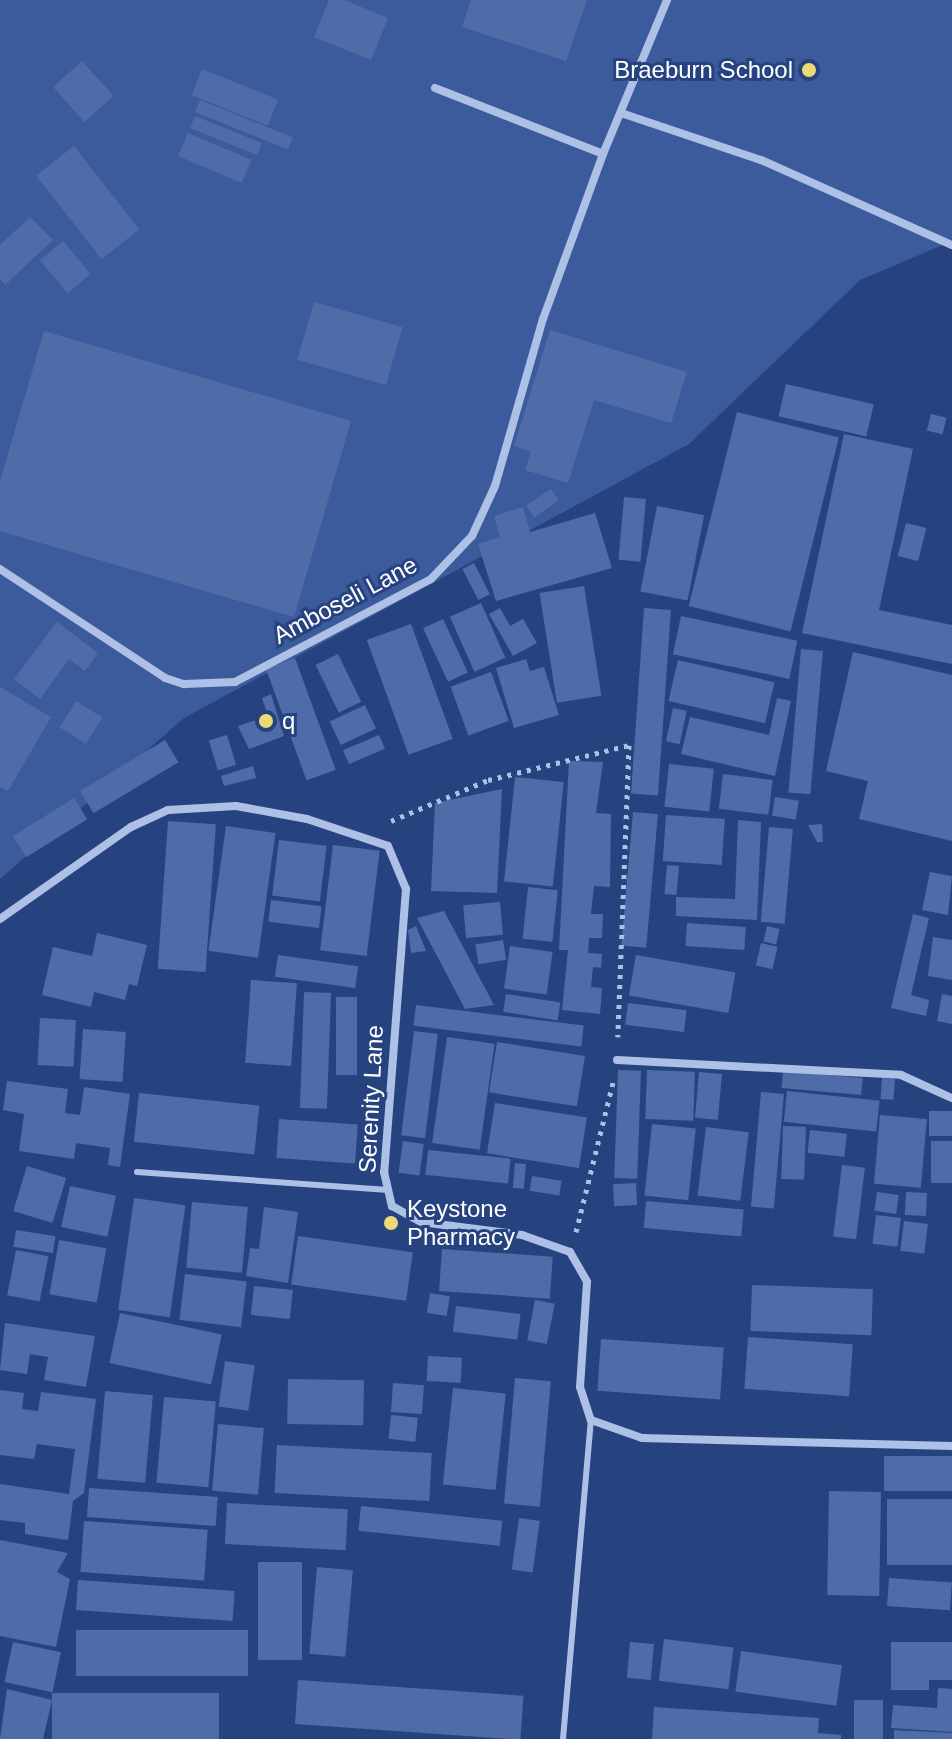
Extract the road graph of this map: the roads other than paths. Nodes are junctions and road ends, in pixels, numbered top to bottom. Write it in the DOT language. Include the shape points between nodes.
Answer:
graph roads {
  1 [pos="667,0"];
  2 [pos="435,88"];
  3 [pos="624,114"];
  4 [pos="603,154"];
  5 [pos="952,245"];
  6 [pos="0,569"];
  7 [pos="0,919"];
  8 [pos="617,1060"];
  9 [pos="952,1098"];
  10 [pos="137,1172"];
  11 [pos="388,1190"];
  12 [pos="591,1420"];
  13 [pos="952,1446"];
  14 [pos="563,1739"];
  1 -- 3 [label="street, Amboseli Lane"];
  2 -- 4 [label="street"];
  3 -- 4 [label="street, Amboseli Lane"];
  3 -- 5 [label="street" via="761,160"];
  4 -- 6 [label="street, Amboseli Lane" via="543,319 495,486 472,536 431,579 235,682 184,684 165,678"];
  7 -- 11 [label="street, Serenity Lane" via="131,827 168,810 236,806 307,819 388,846 406,889 384,1172"];
  8 -- 9 [label="street" via="901,1075"];
  10 -- 11 [label="lane"];
  11 -- 12 [label="street, Serenity Lane" via="392,1206 421,1222 522,1235 570,1252 587,1282 580,1387"];
  12 -- 13 [label="street" via="642,1438"];
  12 -- 14 [label="lane"];
}
